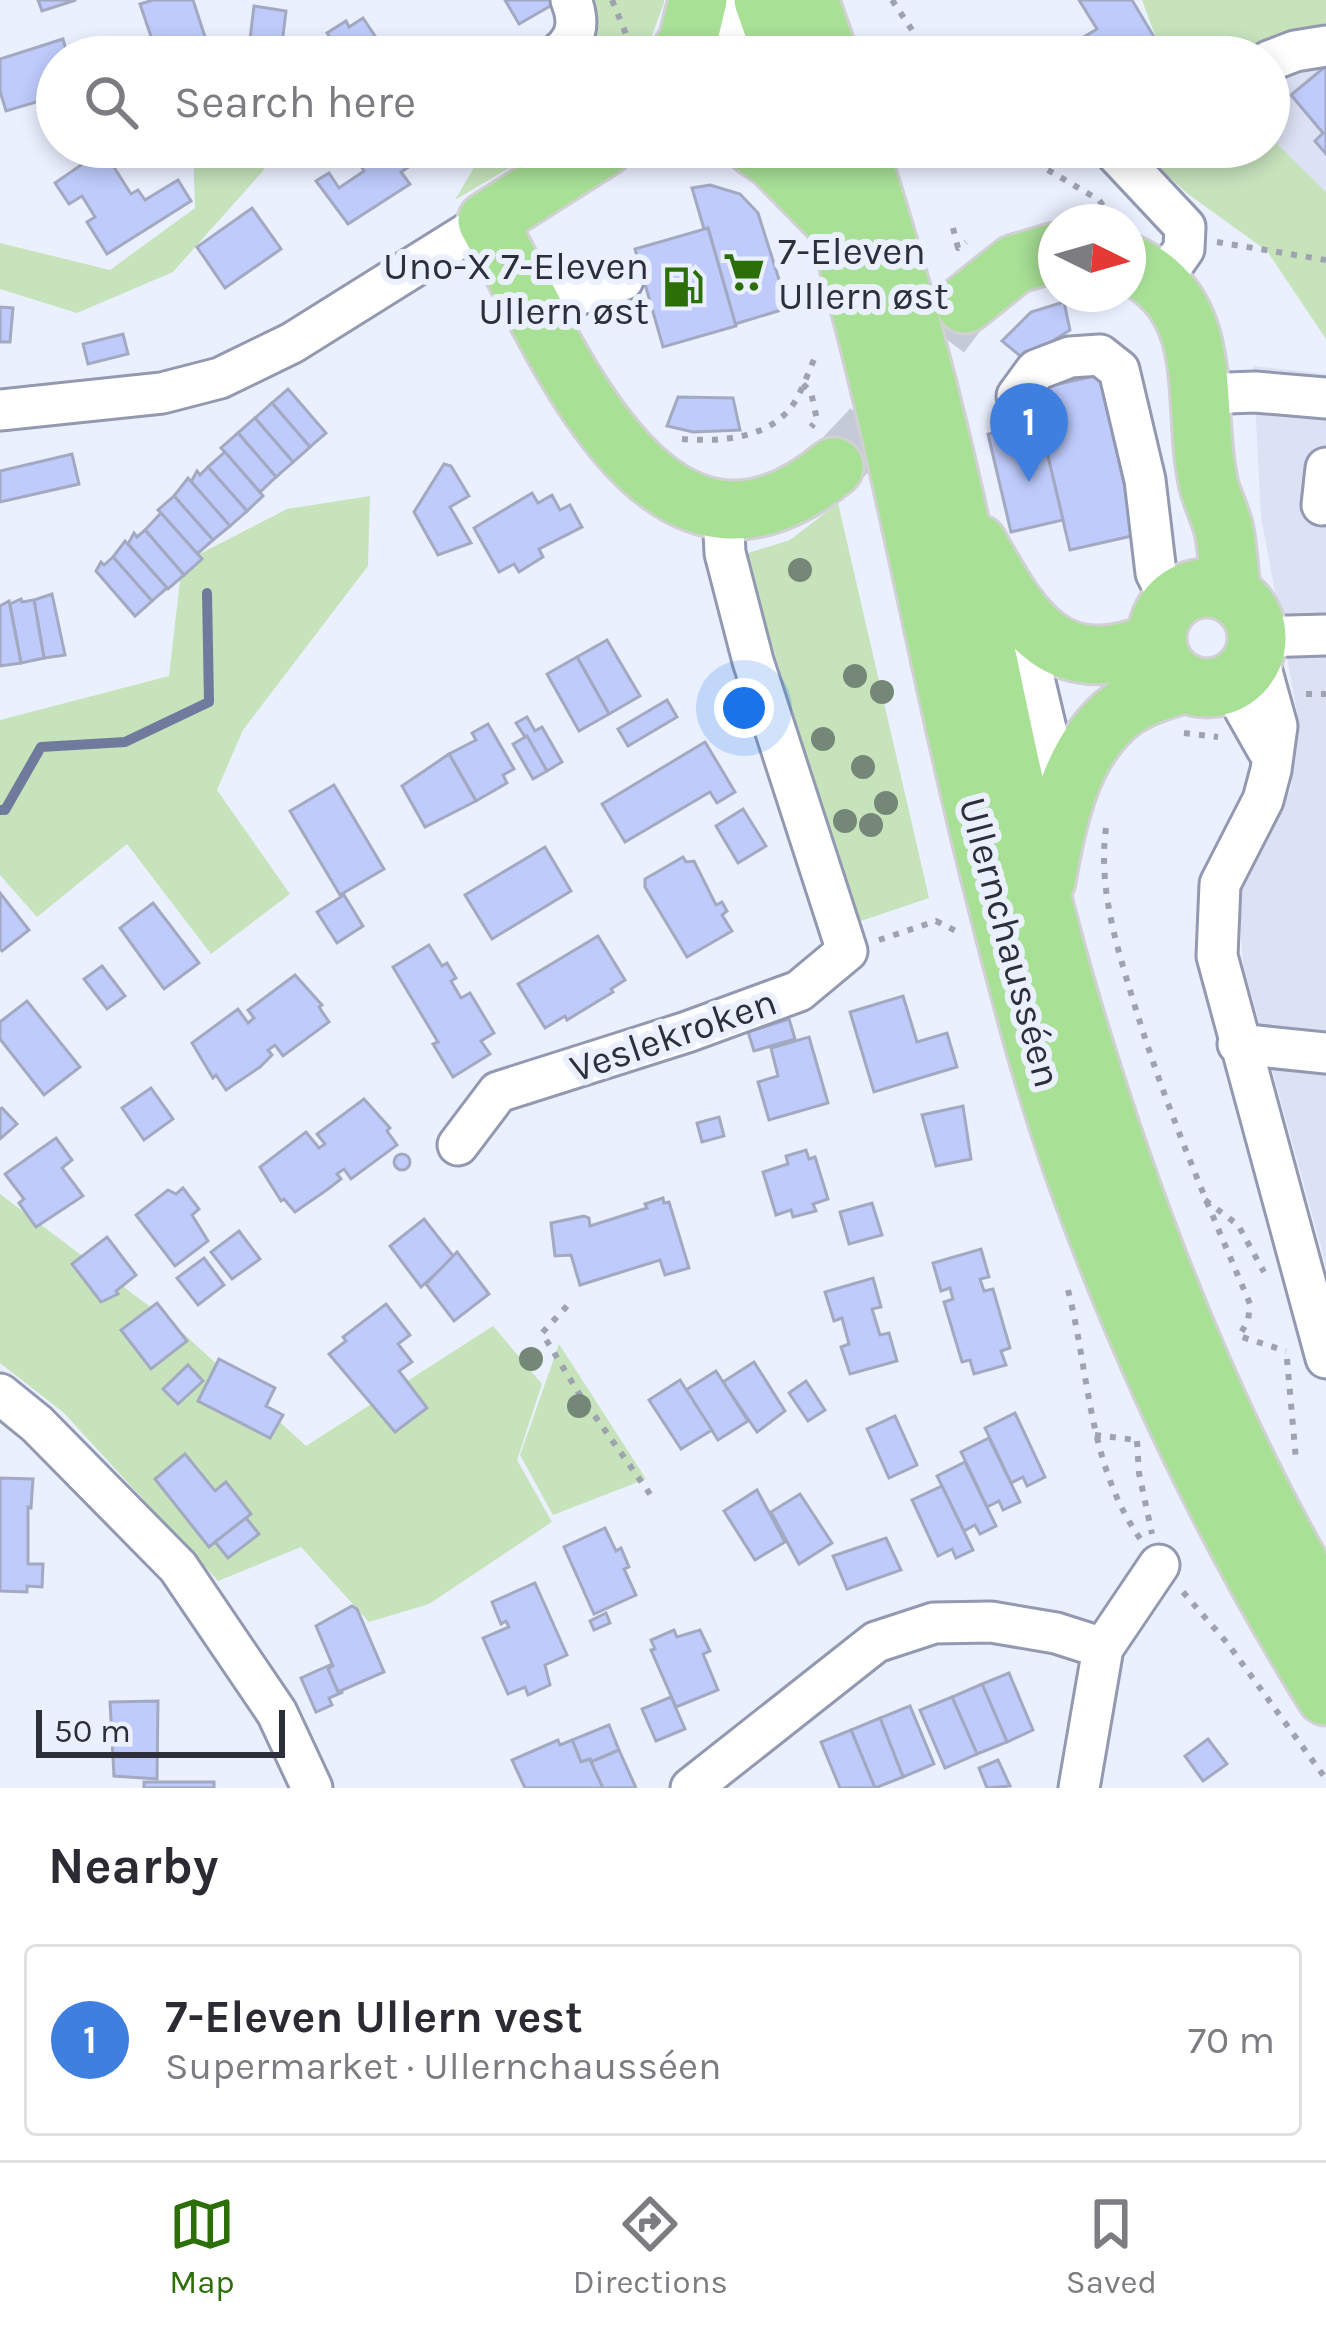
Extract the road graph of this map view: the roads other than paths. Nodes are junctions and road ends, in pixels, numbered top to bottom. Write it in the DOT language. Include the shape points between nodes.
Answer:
graph roads {
  1 [pos="571,0"];
  2 [pos="698,0"];
  3 [pos="720,0"];
  4 [pos="763,0"];
  5 [pos="809,0"];
  6 [pos="574,36"];
  7 [pos="689,36"];
  8 [pos="733,36"];
  9 [pos="776,36"];
  10 [pos="822,36"];
  11 [pos="1326,46"];
  12 [pos="1290,53"];
  13 [pos="572,168"];
  14 [pos="792,168"];
  15 [pos="864,168"];
  16 [pos="1127,168"];
  17 [pos="487,220"];
  18 [pos="1147,252"];
  19 [pos="1038,257"];
  20 [pos="623,280"];
  21 [pos="965,304"];
  22 [pos="538,315"];
  23 [pos="1201,394"];
  24 [pos="1017,397"];
  25 [pos="1324,403"];
  26 [pos="0,410"];
  27 [pos="821,449"];
  28 [pos="955,502"];
  29 [pos="723,512"];
  30 [pos="1018,609"];
  31 [pos="1326,635"];
  32 [pos="1207,656"];
  33 [pos="1084,815"];
  34 [pos="1044,898"];
  35 [pos="1238,1044"];
  36 [pos="1326,1053"];
  37 [pos="458,1145"];
  38 [pos="1326,1358"];
  39 [pos="0,1394"];
  40 [pos="1160,1565"];
  41 [pos="1326,1611"];
  42 [pos="1102,1648"];
  43 [pos="1326,1696"];
  44 [pos="312,1788"];
  45 [pos="691,1788"];
  46 [pos="1079,1788"];
  1 -- 6 [label="street"];
  2 -- 7 [label="highway"];
  3 -- 8 [label="street"];
  4 -- 9 [label="highway"];
  5 -- 10 [label="highway"];
  11 -- 12 [label="street"];
  13 -- 17 [label="highway"];
  14 -- 43 [label="highway, Ullernchausséen" via="837,225 888,414 993,884 1083,1193 1211,1494"];
  15 -- 28 [label="highway, Ullernchausséen"];
  16 -- 18 [label="street" via="1179,217"];
  17 -- 22 [label="highway"];
  17 -- 26 [label="street" via="292,343 220,378 162,393"];
  18 -- 23 [label="highway" via="1189,329"];
  19 -- 21 [label="highway" via="1015,264"];
  20 -- 22 [label="street"];
  22 -- 29 [label="highway" via="631,459 664,490"];
  23 -- 25 [label="street"];
  23 -- 32 [label="highway" via="1208,484 1196,519"];
  24 -- 32 [label="street" via="1036,370 1070,357 1100,356 1119,370 1156,572"];
  27 -- 29 [label="highway" via="778,504"];
  28 -- 30 [label="highway"];
  28 -- 34 [label="highway, Ullernchausséen"];
  29 -- 37 [label="street, Veslekroken" via="724,553 754,661 847,951 799,991 498,1092"];
  30 -- 32 [label="highway" via="1049,643 1076,654"];
  30 -- 33 [label="street" via="1052,754"];
  31 -- 32 [label="street"];
  32 -- 33 [label="highway" via="1104,725 1081,760"];
  32 -- 35 [label="street" via="1272,759 1269,786 1228,863 1216,906 1218,964"];
  33 -- 34 [label="highway"];
  34 -- 41 [label="highway, Ullernchausséen" via="1144,1223 1257,1485"];
  35 -- 36 [label="street"];
  35 -- 38 [label="street"];
  39 -- 44 [label="street" via="178,1567 277,1713"];
  40 -- 42 [label="street"];
  42 -- 45 [label="street" via="992,1622 934,1623 876,1642"];
  42 -- 46 [label="street"];
}
